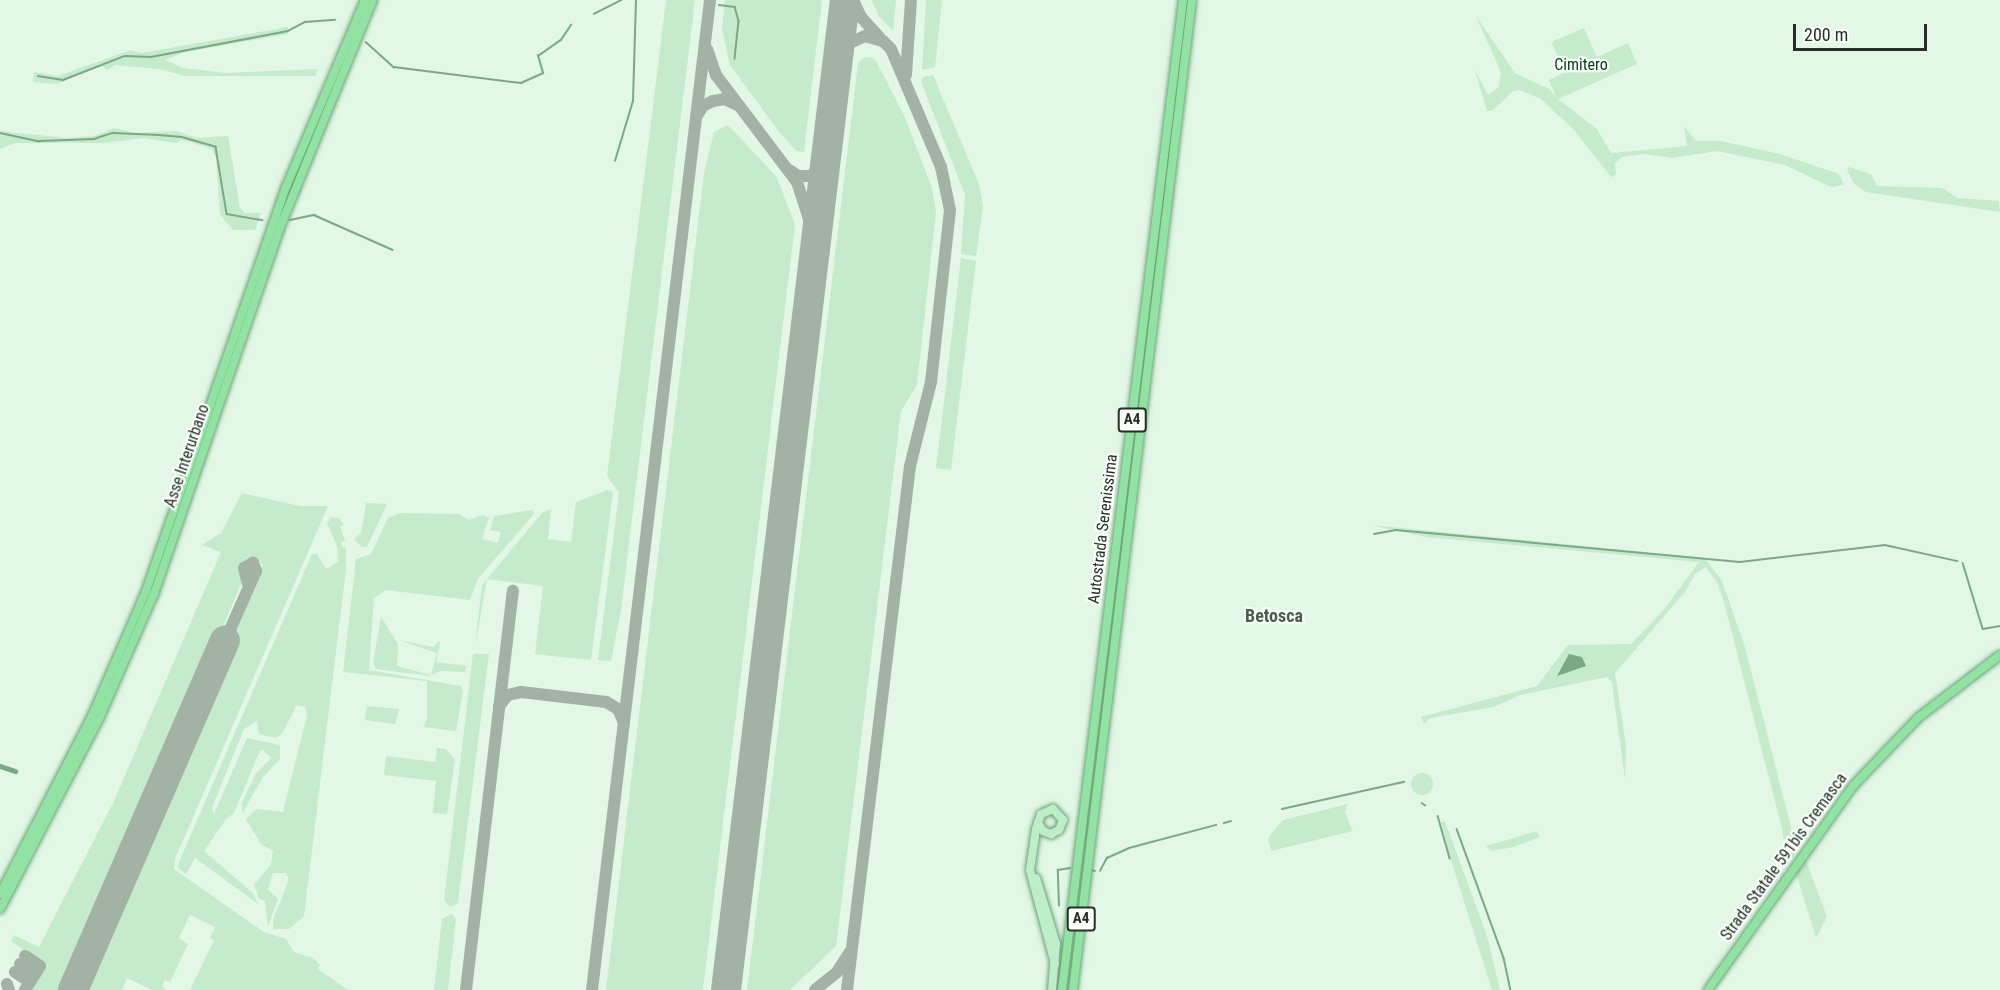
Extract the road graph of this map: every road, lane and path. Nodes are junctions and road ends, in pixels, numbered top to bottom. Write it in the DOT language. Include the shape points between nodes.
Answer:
graph roads {
  1 [pos="364,0"];
  2 [pos="374,0"];
  3 [pos="1183,0"];
  4 [pos="1192,0"];
  5 [pos="1999,655"];
  6 [pos="1038,823"];
  7 [pos="1049,834"];
  8 [pos="0,894"];
  9 [pos="0,909"];
  10 [pos="1055,964"];
  11 [pos="1052,990"];
  12 [pos="1062,990"];
  13 [pos="1073,990"];
  14 [pos="1708,990"];
  1 -- 8 [label="highway, Asse Interurbano" via="286,187 146,591 92,716"];
  2 -- 9 [label="highway, Asse Interurbano" via="283,220 150,604 99,719"];
  3 -- 12 [label="highway, Autostrada Serenissima / A4"];
  4 -- 13 [label="highway, Autostrada Serenissima / A4"];
  5 -- 14 [label="highway, Strada Statale 591bis Cremasca" via="1919,717 1852,786"];
  6 -- 7 [label="main road"];
  6 -- 7 [label="main road" via="1046,810 1060,814 1061,829"];
  6 -- 10 [label="main road" via="1030,870"];
  7 -- 10 [label="main road" via="1038,843 1034,869 1055,936"];
  10 -- 11 [label="main road"];
}
